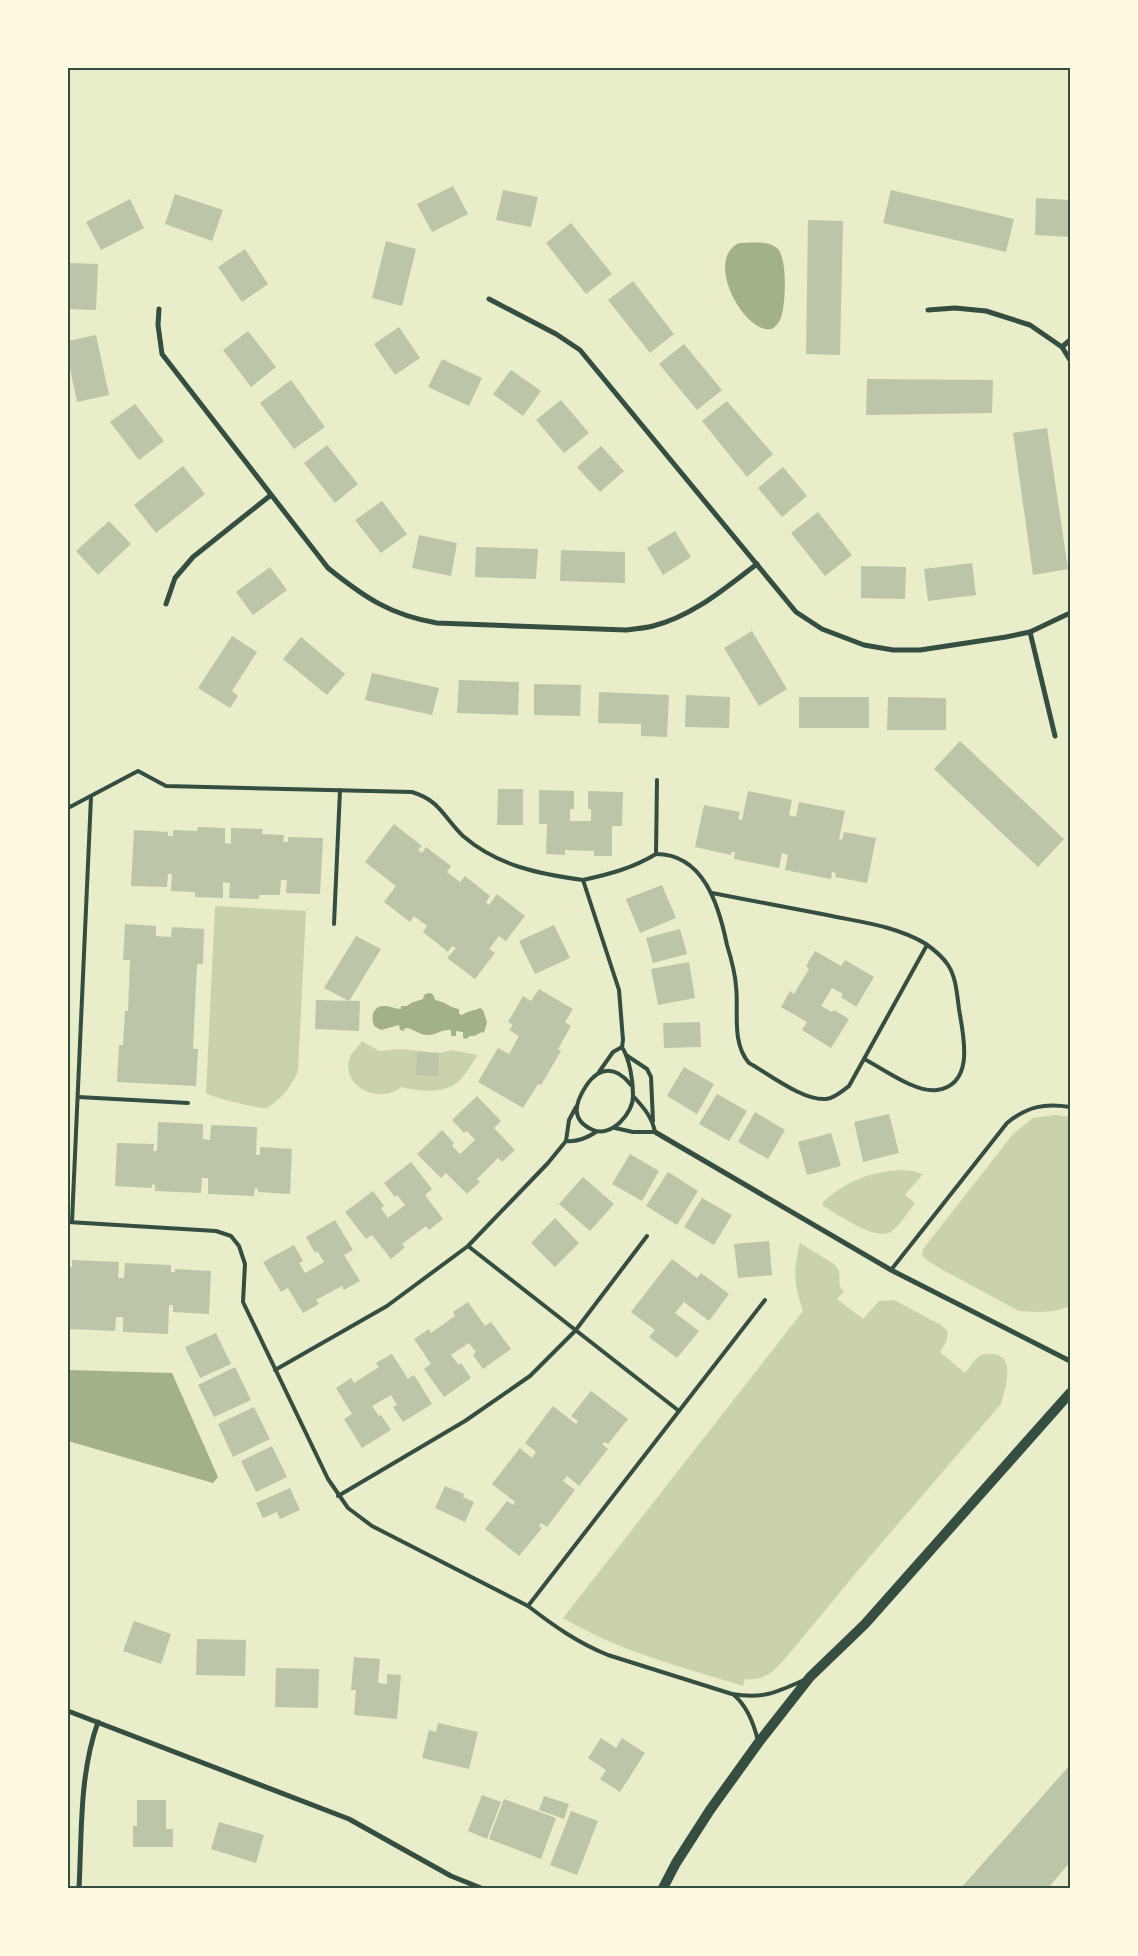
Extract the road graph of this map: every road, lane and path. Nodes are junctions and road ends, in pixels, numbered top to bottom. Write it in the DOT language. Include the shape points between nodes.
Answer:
graph roads {
  1 [pos="489,299"];
  2 [pos="159,309"];
  3 [pos="928,310"];
  4 [pos="1070,340"];
  5 [pos="1062,347"];
  6 [pos="1070,360"];
  7 [pos="271,495"];
  8 [pos="757,564"];
  9 [pos="166,604"];
  10 [pos="1070,614"];
  11 [pos="1030,632"];
  12 [pos="1055,736"];
  13 [pos="657,780"];
  14 [pos="340,790"];
  15 [pos="91,797"];
  16 [pos="68,808"];
  17 [pos="656,854"];
  18 [pos="583,880"];
  19 [pos="712,893"];
  20 [pos="334,924"];
  21 [pos="927,945"];
  22 [pos="622,1048"];
  23 [pos="626,1055"];
  24 [pos="864,1059"];
  25 [pos="599,1072"];
  26 [pos="631,1084"];
  27 [pos="78,1097"];
  28 [pos="634,1097"];
  29 [pos="188,1103"];
  30 [pos="576,1107"];
  31 [pos="1070,1107"];
  32 [pos="653,1123"];
  33 [pos="615,1128"];
  34 [pos="596,1132"];
  35 [pos="655,1132"];
  36 [pos="566,1141"];
  37 [pos="70,1222"];
  38 [pos="646,1236"];
  39 [pos="468,1246"];
  40 [pos="891,1270"];
  41 [pos="765,1300"];
  42 [pos="575,1331"];
  43 [pos="1070,1361"];
  44 [pos="275,1370"];
  45 [pos="1070,1394"];
  46 [pos="679,1411"];
  47 [pos="338,1496"];
  48 [pos="528,1606"];
  49 [pos="810,1677"];
  50 [pos="732,1694"];
  51 [pos="68,1711"];
  52 [pos="98,1722"];
  53 [pos="758,1742"];
  54 [pos="79,1888"];
  55 [pos="481,1888"];
  56 [pos="663,1888"];
  1 -- 8 [label="street" via="580,350"];
  2 -- 7 [label="street" via="162,354"];
  3 -- 5 [label="street" via="986,311 1030,325"];
  4 -- 5 [label="street"];
  5 -- 6 [label="street"];
  7 -- 8 [label="street" via="328,568 363,596 417,620 437,623 626,630 654,625 708,601"];
  7 -- 9 [label="street" via="193,557 175,578"];
  8 -- 11 [label="street" via="796,612 822,629 864,645 920,650"];
  10 -- 11 [label="street"];
  11 -- 12 [label="street"];
  13 -- 17 [label="lane"];
  14 -- 15 [label="lane" via="166,786 138,771"];
  14 -- 18 [label="lane" via="412,792 426,796 436,803 463,836 488,853 528,871"];
  14 -- 20 [label="lane"];
  15 -- 16 [label="lane"];
  15 -- 27 [label="lane"];
  17 -- 18 [label="lane" via="622,871"];
  17 -- 19 [label="lane" via="667,854 688,863"];
  18 -- 22 [label="lane" via="619,990"];
  19 -- 21 [label="lane" via="868,923 900,932"];
  19 -- 24 [label="lane" via="736,985 739,1046 749,1063 807,1097 826,1099 849,1086"];
  21 -- 24 [label="lane"];
  21 -- 24 [label="lane" via="948,964 954,977 964,1038 962,1069 947,1086 927,1090"];
  22 -- 23 [label="lane"];
  22 -- 25 [label="lane" via="613,1052"];
  23 -- 26 [label="lane"];
  23 -- 32 [label="lane" via="647,1069 651,1077"];
  25 -- 26 [label="lane" via="608,1070 623,1075"];
  25 -- 30 [label="lane" via="591,1078"];
  26 -- 28 [label="lane"];
  27 -- 29 [label="lane"];
  27 -- 37 [label="lane"];
  28 -- 32 [label="lane"];
  28 -- 33 [label="lane"];
  30 -- 34 [label="lane" via="579,1120"];
  30 -- 36 [label="lane" via="569,1120"];
  31 -- 40 [label="lane" via="1047,1105 1032,1108 1007,1123"];
  32 -- 35 [label="lane"];
  33 -- 34 [label="lane"];
  33 -- 35 [label="lane"];
  34 -- 36 [label="lane" via="573,1142"];
  35 -- 40 [label="street"];
  36 -- 39 [label="lane"];
  37 -- 44 [label="lane" via="216,1231 231,1236 239,1246 245,1264 243,1302"];
  38 -- 42 [label="lane"];
  39 -- 42 [label="lane"];
  39 -- 44 [label="lane" via="388,1306"];
  40 -- 43 [label="street"];
  41 -- 46 [label="lane"];
  42 -- 46 [label="lane"];
  42 -- 47 [label="lane" via="530,1376 473,1416"];
  44 -- 47 [label="lane"];
  45 -- 49 [label="main road" via="865,1624"];
  46 -- 48 [label="lane"];
  47 -- 48 [label="lane" via="372,1526"];
  48 -- 50 [label="lane" via="578,1642"];
  49 -- 50 [label="lane" via="764,1696"];
  49 -- 53 [label="main road"];
  50 -- 53 [label="lane" via="750,1717"];
  51 -- 52 [label="street"];
  52 -- 54 [label="street" via="85,1772"];
  52 -- 55 [label="street" via="348,1819 451,1876"];
  53 -- 56 [label="main road" via="694,1833"];
}
